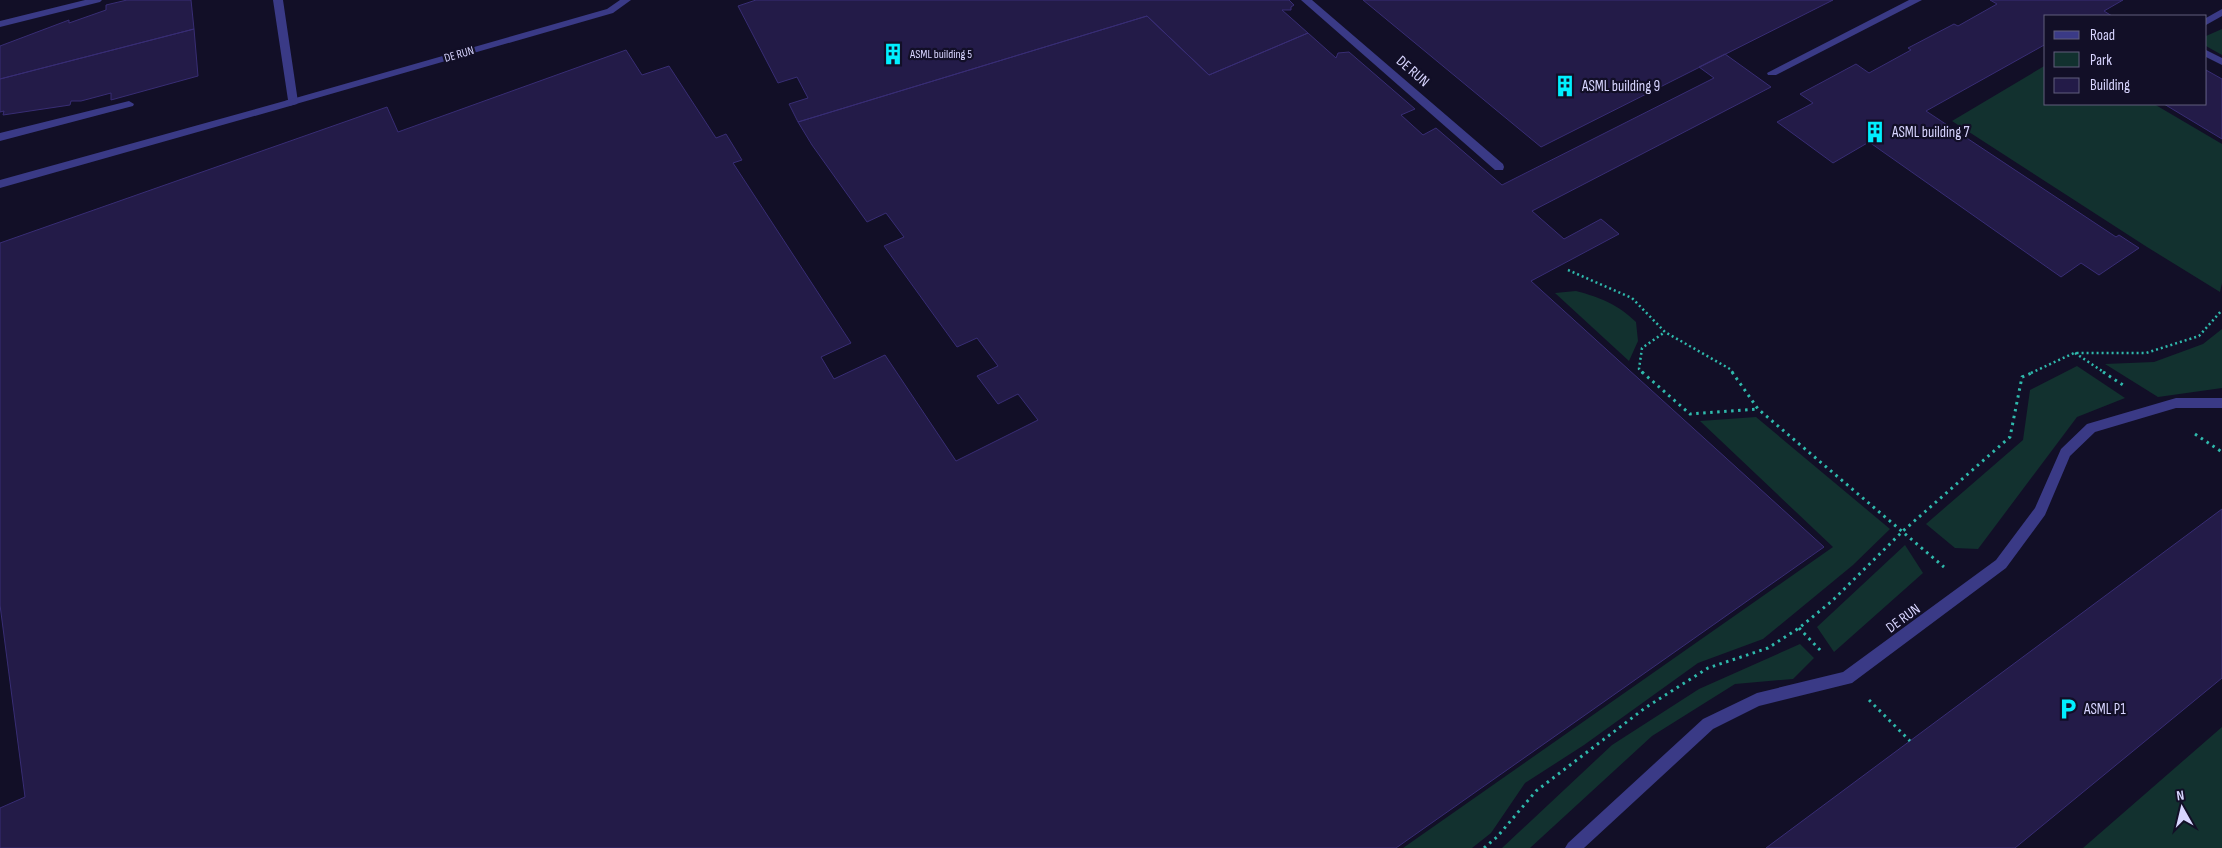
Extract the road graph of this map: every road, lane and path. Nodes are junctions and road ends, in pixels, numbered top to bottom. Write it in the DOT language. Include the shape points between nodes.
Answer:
graph roads {
  1 [pos="96,0"];
  2 [pos="278,0"];
  3 [pos="626,0"];
  4 [pos="1306,0"];
  5 [pos="1917,0"];
  6 [pos="2222,12"];
  7 [pos="2207,21"];
  8 [pos="0,24"];
  9 [pos="2207,54"];
  10 [pos="2222,62"];
  11 [pos="1772,73"];
  12 [pos="292,102"];
  13 [pos="129,104"];
  14 [pos="0,137"];
  15 [pos="1499,167"];
  16 [pos="0,184"];
  17 [pos="1568,270"];
  18 [pos="2222,310"];
  19 [pos="1665,332"];
  20 [pos="2222,403"];
  21 [pos="1758,409"];
  22 [pos="1903,531"];
  23 [pos="1969,589"];
  24 [pos="1484,848"];
  25 [pos="1573,848"];
  1 -- 8 [label="street"];
  2 -- 12 [label="street"];
  3 -- 12 [label="street, DE RUN" via="610,11"];
  4 -- 15 [label="street, DE RUN"];
  5 -- 11 [label="street"];
  6 -- 7 [label="street"];
  9 -- 10 [label="street"];
  12 -- 16 [label="street, DE RUN"];
  13 -- 14 [label="street"];
  17 -- 19 [label="path" via="1632,298"];
  18 -- 22 [label="path" via="2199,336 2146,353 2074,353 2022,377 2010,437"];
  19 -- 21 [label="path" via="1730,369"];
  19 -- 21 [label="path" via="1642,348 1639,369 1690,414"];
  20 -- 23 [label="street, DE RUN" via="2176,403 2091,428 2066,453 2040,511 2001,564"];
  21 -- 22 [label="path"];
  22 -- 23 [label="path"];
  22 -- 24 [label="path" via="1832,601 1799,628 1768,648 1708,668 1645,708 1586,752 1536,791"];
  23 -- 25 [label="street, DE RUN" via="1847,678 1757,700 1708,724"];
}
